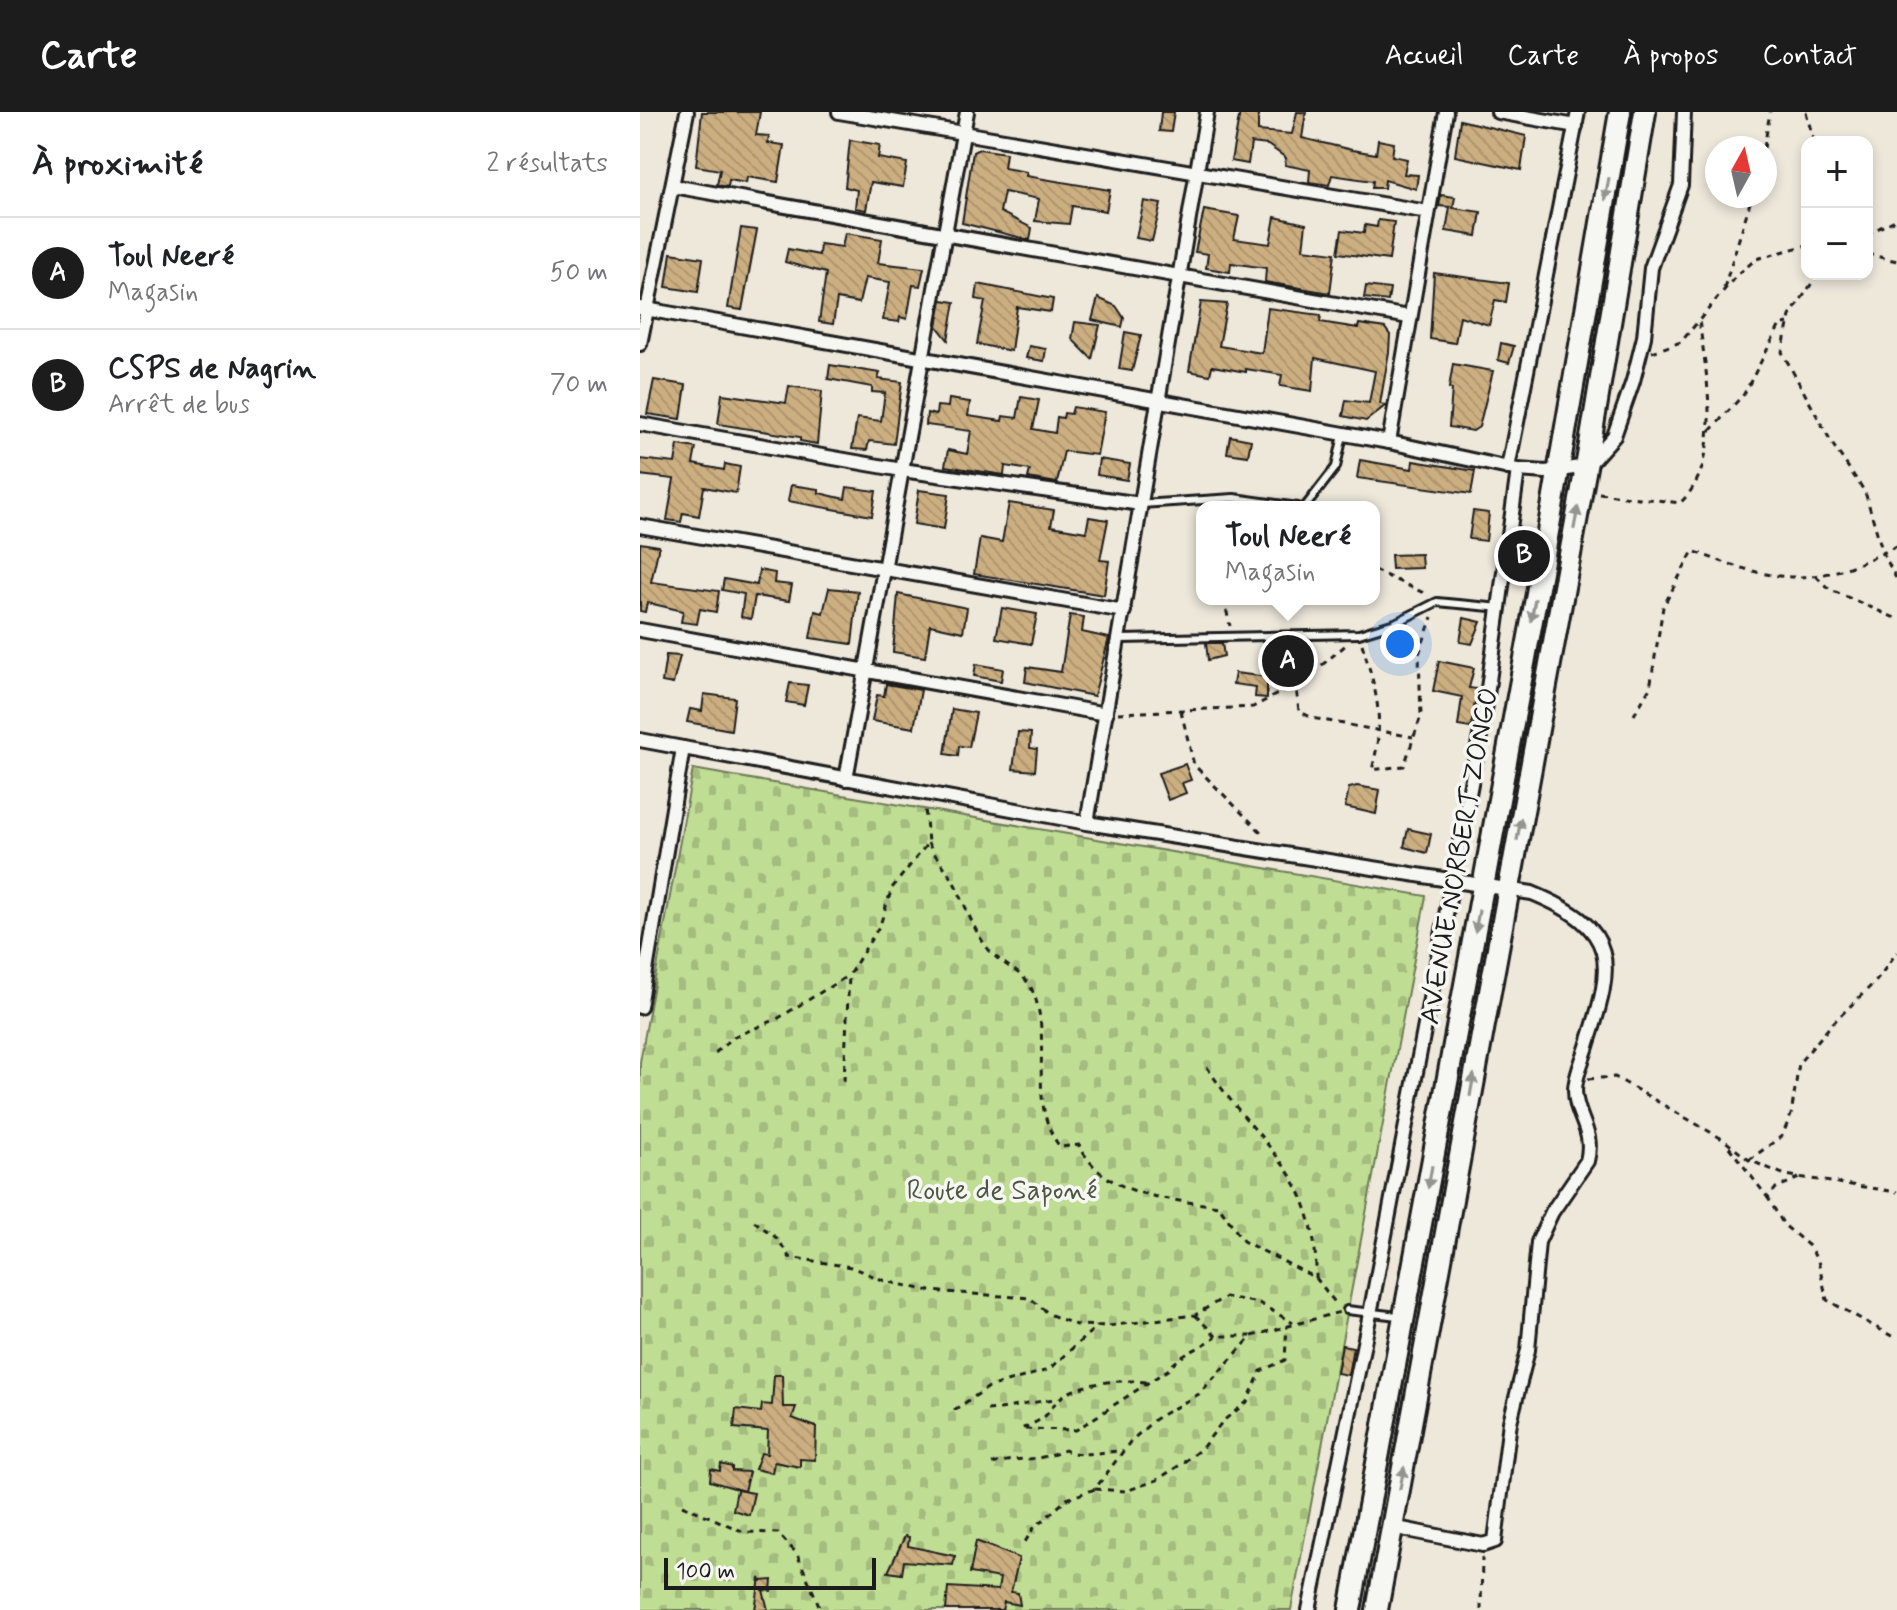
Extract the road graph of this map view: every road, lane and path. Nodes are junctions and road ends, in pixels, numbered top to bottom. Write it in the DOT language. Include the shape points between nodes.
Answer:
graph roads {
  1 [pos="687,112"];
  2 [pos="839,112"];
  3 [pos="967,112"];
  4 [pos="1207,112"];
  5 [pos="1446,112"];
  6 [pos="1498,112"];
  7 [pos="1578,112"];
  8 [pos="1620,112"];
  9 [pos="1645,112"];
  10 [pos="1684,112"];
  11 [pos="1770,112"];
  12 [pos="1806,112"];
  13 [pos="1576,126"];
  14 [pos="963,133"];
  15 [pos="1766,136"];
  16 [pos="1812,136"];
  17 [pos="1196,172"];
  18 [pos="673,186"];
  19 [pos="1748,208"];
  20 [pos="1428,212"];
  21 [pos="1897,219"];
  22 [pos="1873,231"];
  23 [pos="945,234"];
  24 [pos="1801,247"];
  25 [pos="1873,255"];
  26 [pos="1897,261"];
  27 [pos="1177,277"];
  28 [pos="1813,280"];
  29 [pos="1724,291"];
  30 [pos="643,308"];
  31 [pos="1409,317"];
  32 [pos="1699,320"];
  33 [pos="1789,323"];
  34 [pos="640,344"];
  35 [pos="1639,356"];
  36 [pos="922,357"];
  37 [pos="1157,403"];
  38 [pos="640,424"];
  39 [pos="1707,434"];
  40 [pos="1343,435"];
  41 [pos="1389,442"];
  42 [pos="1587,466"];
  43 [pos="1513,469"];
  44 [pos="902,470"];
  45 [pos="1558,470"];
  46 [pos="1596,493"];
  47 [pos="1255,501"];
  48 [pos="1310,501"];
  49 [pos="1141,504"];
  50 [pos="640,526"];
  51 [pos="1897,546"];
  52 [pos="1883,553"];
  53 [pos="884,571"];
  54 [pos="1380,573"];
  55 [pos="1816,576"];
  56 [pos="1897,580"];
  57 [pos="1437,602"];
  58 [pos="1226,605"];
  59 [pos="1501,608"];
  60 [pos="1124,611"];
  61 [pos="1897,619"];
  62 [pos="640,630"];
  63 [pos="1359,634"];
  64 [pos="1229,637"];
  65 [pos="1280,637"];
  66 [pos="1120,639"];
  67 [pos="866,672"];
  68 [pos="1295,685"];
  69 [pos="1181,711"];
  70 [pos="1106,714"];
  71 [pos="1634,715"];
  72 [pos="1380,730"];
  73 [pos="1414,737"];
  74 [pos="640,740"];
  75 [pos="683,748"];
  76 [pos="846,779"];
  77 [pos="927,794"];
  78 [pos="1087,823"];
  79 [pos="928,843"];
  80 [pos="1280,853"];
  81 [pos="1452,880"];
  82 [pos="1484,885"];
  83 [pos="1508,889"];
  84 [pos="1897,952"];
  85 [pos="643,970"];
  86 [pos="849,975"];
  87 [pos="640,1007"];
  88 [pos="715,1053"];
  89 [pos="1207,1067"];
  90 [pos="1577,1079"];
  91 [pos="844,1081"];
  92 [pos="1724,1140"];
  93 [pos="1749,1160"];
  94 [pos="1802,1178"];
  95 [pos="1897,1192"];
  96 [pos="1768,1198"];
  97 [pos="754,1221"];
  98 [pos="1316,1278"];
  99 [pos="1347,1310"];
  100 [pos="1370,1314"];
  101 [pos="1195,1315"];
  102 [pos="1406,1317"];
  103 [pos="1293,1323"];
  104 [pos="1287,1325"];
  105 [pos="1097,1326"];
  106 [pos="1216,1336"];
  107 [pos="1252,1336"];
  108 [pos="1897,1339"];
  109 [pos="1146,1382"];
  110 [pos="1058,1399"];
  111 [pos="954,1410"];
  112 [pos="987,1410"];
  113 [pos="1122,1451"];
  114 [pos="992,1464"];
  115 [pos="1095,1489"];
  116 [pos="682,1505"];
  117 [pos="1392,1527"];
  118 [pos="1025,1542"];
  119 [pos="1483,1545"];
  120 [pos="821,1610"];
  121 [pos="1309,1610"];
  122 [pos="1350,1610"];
  123 [pos="1377,1610"];
  124 [pos="1481,1610"];
  1 -- 18 [label="street"];
  2 -- 14 [label="street"];
  3 -- 14 [label="street"];
  4 -- 17 [label="street"];
  5 -- 20 [label="street"];
  6 -- 13 [label="street"];
  7 -- 13 [label="street"];
  8 -- 45 [label="main road, AVENUE NORBERT ZONGO, one-way"];
  9 -- 42 [label="main road, AVENUE NORBERT ZONGO"];
  10 -- 35 [label="street" via="1681,185 1651,268"];
  11 -- 15 [label="path"];
  12 -- 16 [label="path"];
  13 -- 43 [label="street"];
  14 -- 17 [label="street"];
  14 -- 23 [label="street"];
  17 -- 20 [label="street"];
  17 -- 27 [label="street"];
  18 -- 23 [label="street"];
  18 -- 30 [label="street"];
  19 -- 29 [label="path"];
  20 -- 31 [label="street"];
  21 -- 22 [label="path"];
  23 -- 27 [label="street"];
  23 -- 36 [label="street"];
  24 -- 29 [label="path" via="1756,259"];
  25 -- 26 [label="path"];
  27 -- 31 [label="street"];
  27 -- 37 [label="street"];
  28 -- 33 [label="path"];
  29 -- 32 [label="path"];
  30 -- 34 [label="street"];
  30 -- 36 [label="street"];
  31 -- 41 [label="street"];
  32 -- 35 [label="path" via="1681,342"];
  32 -- 39 [label="path" via="1711,413"];
  33 -- 39 [label="path" via="1780,325 1744,394"];
  33 -- 52 [label="path" via="1782,352 1865,492"];
  35 -- 42 [label="street" via="1614,436"];
  36 -- 37 [label="street"];
  36 -- 44 [label="street"];
  37 -- 40 [label="street"];
  37 -- 49 [label="street"];
  38 -- 44 [label="street"];
  39 -- 46 [label="path" via="1692,492 1680,503"];
  40 -- 41 [label="street"];
  40 -- 48 [label="lane" via="1336,467"];
  41 -- 43 [label="street"];
  42 -- 45 [label="street"];
  83 -- 42 [label="main road, AVENUE NORBERT ZONGO, one-way"];
  43 -- 45 [label="street"];
  43 -- 59 [label="street"];
  44 -- 49 [label="street"];
  44 -- 53 [label="street"];
  45 -- 82 [label="main road, AVENUE NORBERT ZONGO, one-way"];
  47 -- 49 [label="lane"];
  49 -- 60 [label="street"];
  50 -- 53 [label="street"];
  51 -- 52 [label="path"];
  52 -- 55 [label="path"];
  52 -- 56 [label="path"];
  53 -- 60 [label="street"];
  53 -- 67 [label="street"];
  54 -- 57 [label="path"];
  55 -- 61 [label="path" via="1829,589"];
  55 -- 71 [label="path" via="1766,577 1693,551 1663,607 1650,688"];
  57 -- 59 [label="lane"];
  57 -- 63 [label="lane"];
  57 -- 73 [label="path" via="1419,654 1421,716"];
  58 -- 64 [label="path"];
  59 -- 81 [label="street"];
  60 -- 66 [label="street"];
  62 -- 67 [label="street"];
  63 -- 65 [label="lane"];
  63 -- 68 [label="path"];
  63 -- 72 [label="path" via="1379,700"];
  64 -- 65 [label="lane"];
  64 -- 66 [label="lane"];
  65 -- 68 [label="path" via="1292,656"];
  66 -- 70 [label="street"];
  67 -- 70 [label="street"];
  67 -- 76 [label="street"];
  68 -- 69 [label="path" via="1253,707"];
  68 -- 72 [label="path" via="1299,711 1312,718"];
  69 -- 70 [label="path"];
  69 -- 80 [label="path" via="1194,765"];
  70 -- 78 [label="street"];
  72 -- 73 [label="path"];
  72 -- 73 [label="path" via="1372,770 1404,766"];
  74 -- 75 [label="street"];
  75 -- 76 [label="street"];
  75 -- 85 [label="street"];
  76 -- 77 [label="street"];
  77 -- 78 [label="street"];
  77 -- 79 [label="path"];
  78 -- 80 [label="street"];
  79 -- 86 [label="path" via="892,888 880,925"];
  79 -- 98 [label="path" via="989,951 1026,979 1033,992 1040,1016 1040,1094 1048,1131 1060,1147 1079,1145 1100,1173 1130,1191 1219,1206 1243,1241"];
  80 -- 81 [label="street"];
  81 -- 82 [label="street"];
  81 -- 100 [label="street"];
  82 -- 83 [label="street"];
  82 -- 102 [label="main road, AVENUE NORBERT ZONGO, one-way"];
  83 -- 90 [label="street" via="1553,902 1587,926 1607,955 1605,986"];
  117 -- 83 [label="main road, AVENUE NORBERT ZONGO, one-way"];
  84 -- 93 [label="path" via="1799,1063 1791,1115 1782,1136"];
  85 -- 87 [label="street"];
  86 -- 88 [label="path" via="777,1019 734,1037"];
  86 -- 91 [label="path"];
  89 -- 98 [label="path" via="1296,1180 1317,1246"];
  90 -- 92 [label="path" via="1615,1077"];
  90 -- 119 [label="street" via="1575,1093 1591,1138 1590,1151 1538,1242 1528,1350 1510,1422 1495,1541"];
  92 -- 93 [label="path"];
  92 -- 96 [label="path"];
  93 -- 94 [label="path"];
  94 -- 95 [label="path"];
  94 -- 96 [label="path" via="1776,1188"];
  96 -- 108 [label="path" via="1784,1225 1818,1261 1827,1300"];
  97 -- 105 [label="path" via="778,1239 789,1257 851,1267 930,1291 1030,1298 1049,1314 1076,1325"];
  98 -- 99 [label="path" via="1340,1309"];
  99 -- 100 [label="lane"];
  99 -- 103 [label="path"];
  100 -- 102 [label="lane"];
  100 -- 121 [label="street"];
  101 -- 103 [label="path" via="1225,1297 1259,1303"];
  101 -- 105 [label="path"];
  101 -- 106 [label="path"];
  102 -- 122 [label="main road, AVENUE NORBERT ZONGO"];
  103 -- 104 [label="path"];
  104 -- 107 [label="path"];
  104 -- 115 [label="path" via="1285,1360 1261,1371 1247,1402 1202,1448 1157,1480 1126,1491"];
  105 -- 111 [label="path" via="1048,1370 989,1387"];
  106 -- 107 [label="path"];
  106 -- 109 [label="path"];
  107 -- 113 [label="path" via="1199,1394 1155,1419"];
  109 -- 110 [label="path" via="1120,1379 1077,1387"];
  109 -- 110 [label="path" via="1076,1430 1021,1429 1044,1417"];
  110 -- 112 [label="path"];
  113 -- 114 [label="path" via="1077,1456 1065,1450 1041,1461 1016,1457"];
  113 -- 115 [label="path"];
  115 -- 118 [label="path" via="1067,1499"];
  116 -- 120 [label="path" via="744,1532 778,1533 797,1554"];
  117 -- 119 [label="street"];
  117 -- 123 [label="main road, AVENUE NORBERT ZONGO"];
  119 -- 124 [label="path"];
}
